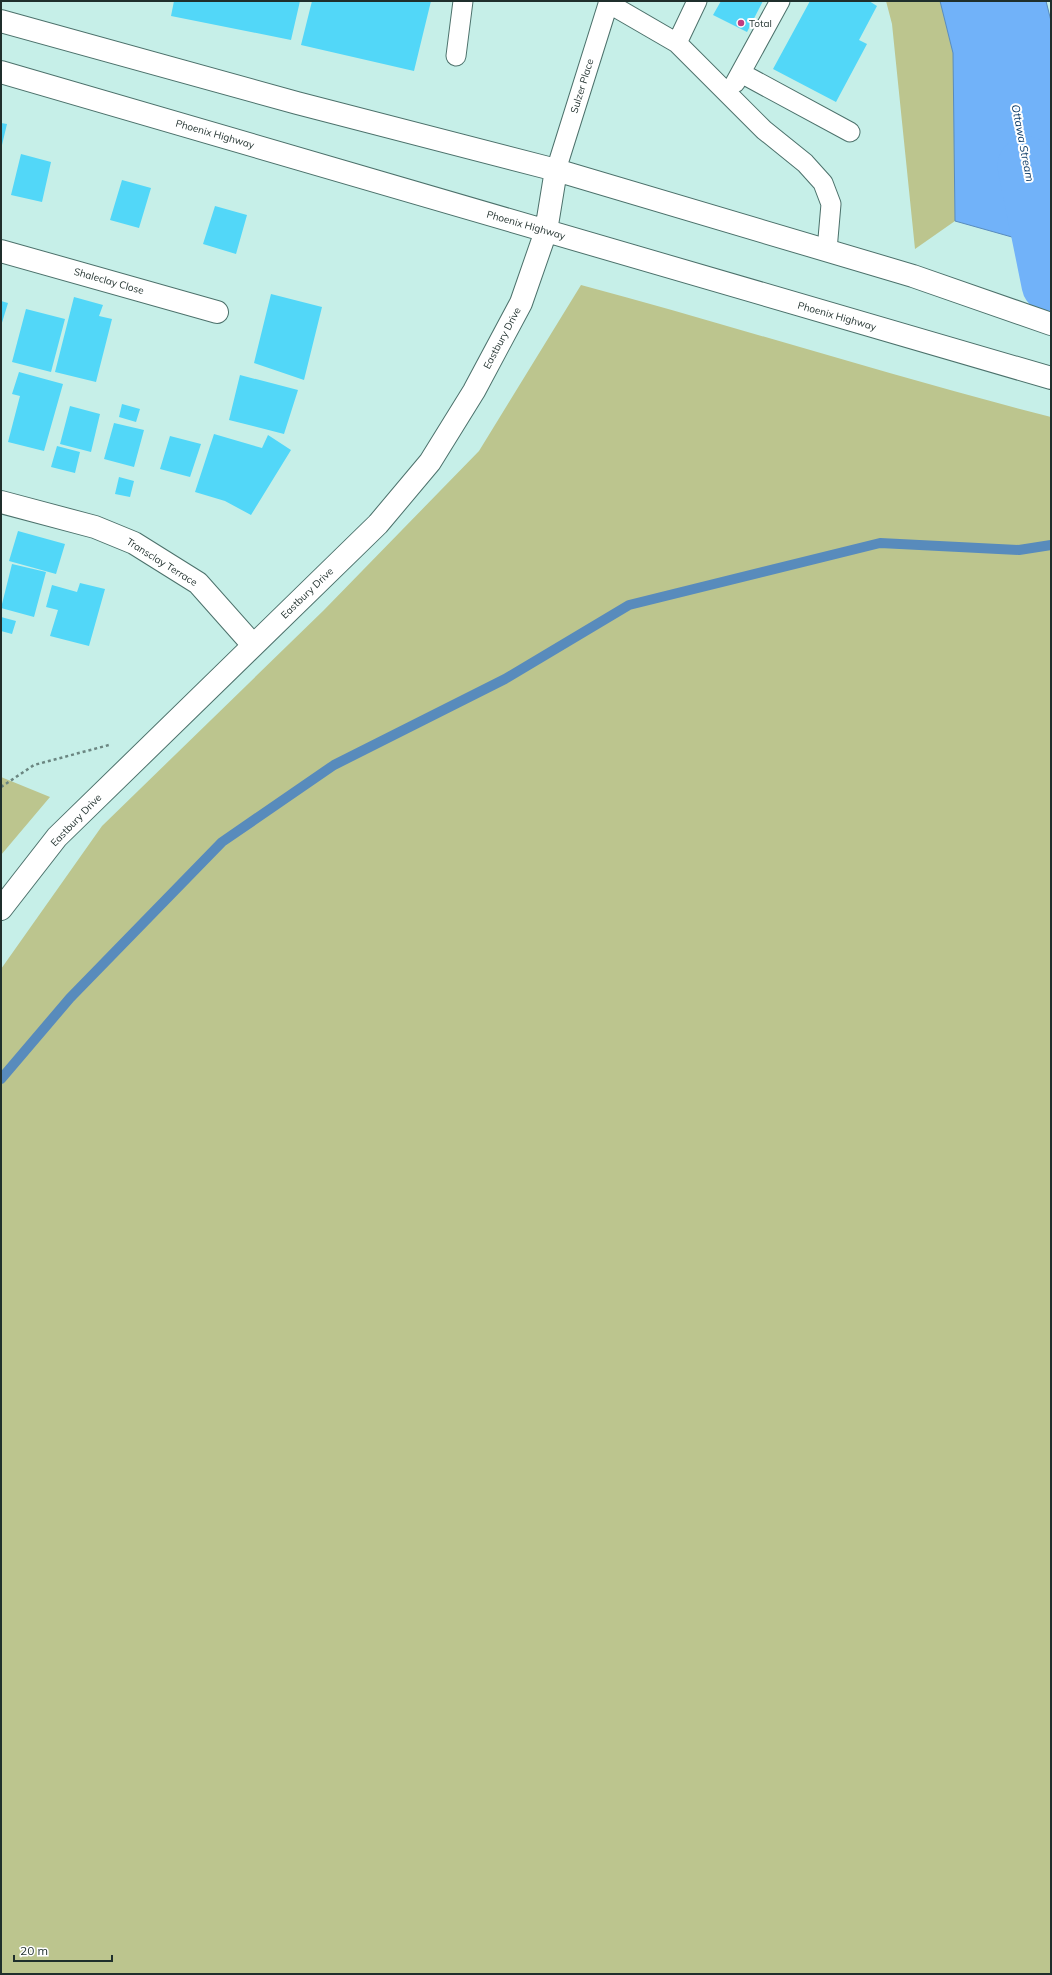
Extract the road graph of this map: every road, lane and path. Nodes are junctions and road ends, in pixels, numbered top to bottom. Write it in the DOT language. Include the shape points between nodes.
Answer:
graph roads {
  1 [pos="463,1"];
  2 [pos="697,1"];
  3 [pos="780,1"];
  4 [pos="605,3"];
  5 [pos="1,21"];
  6 [pos="677,43"];
  7 [pos="456,56"];
  8 [pos="1,72"];
  9 [pos="741,72"];
  10 [pos="729,95"];
  11 [pos="850,132"];
  12 [pos="556,170"];
  13 [pos="546,231"];
  14 [pos="1,250"];
  15 [pos="827,250"];
  16 [pos="217,312"];
  17 [pos="1051,324"];
  18 [pos="1051,378"];
  19 [pos="1,502"];
  20 [pos="253,645"];
  21 [pos="115,744"];
  22 [pos="1,787"];
  23 [pos="1,909"];
  1 -- 7 [label="lane"];
  2 -- 6 [label="lane"];
  3 -- 9 [label="lane"];
  4 -- 6 [label="lane"];
  4 -- 12 [label="lane, Sulzer Place"];
  5 -- 12 [label="main road" via="297,103"];
  6 -- 10 [label="lane"];
  8 -- 13 [label="main road, Phoenix Highway"];
  9 -- 10 [label="lane"];
  9 -- 11 [label="lane"];
  10 -- 15 [label="lane" via="764,130 805,163 823,183 831,204"];
  12 -- 13 [label="main road, Eastbury Drive"];
  12 -- 15 [label="main road"];
  13 -- 18 [label="main road, Phoenix Highway"];
  13 -- 20 [label="main road, Eastbury Drive" via="520,304 474,391 430,462 378,524"];
  14 -- 16 [label="main road, Shaleclay Close"];
  15 -- 17 [label="main road" via="913,276"];
  19 -- 20 [label="main road, Transclay Terrace" via="95,527 134,543 198,583"];
  20 -- 23 [label="main road, Eastbury Drive" via="57,837"];
  21 -- 22 [label="path" via="34,765"];
}
